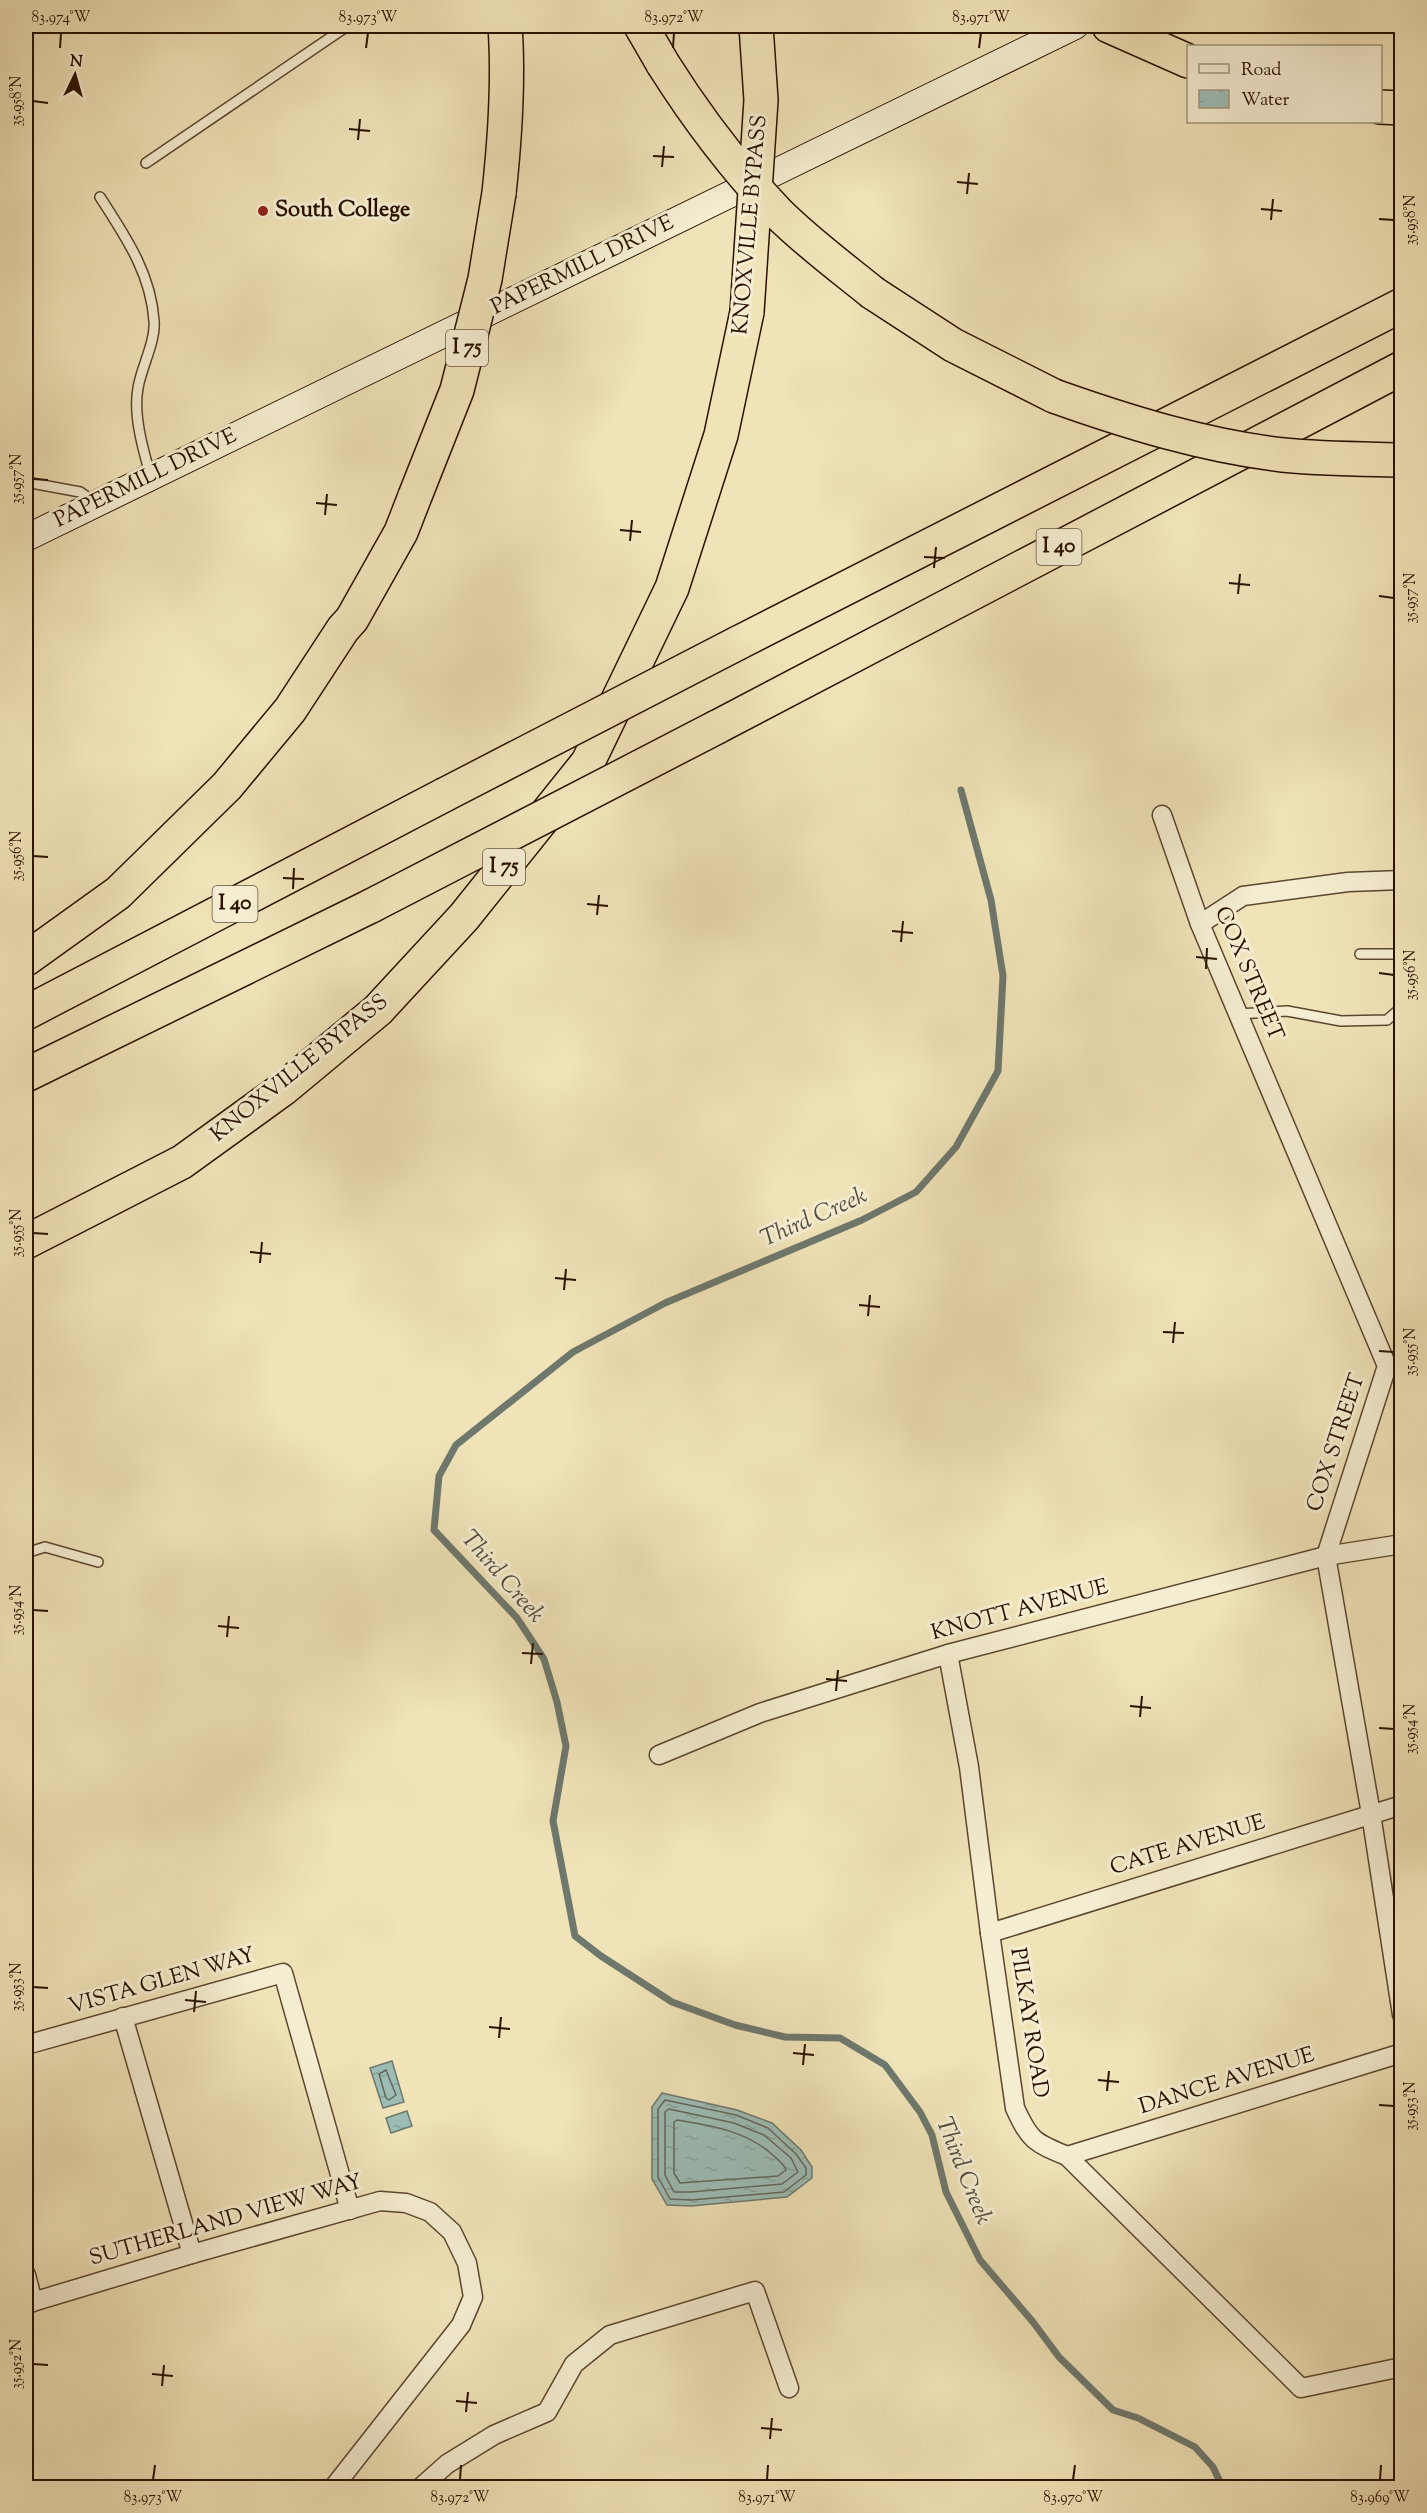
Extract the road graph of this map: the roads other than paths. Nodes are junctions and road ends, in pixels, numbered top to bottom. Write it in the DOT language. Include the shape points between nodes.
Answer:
graph roads {
  1 [pos="344,26"];
  2 [pos="505,26"];
  3 [pos="641,26"];
  4 [pos="756,26"];
  5 [pos="1075,26"];
  6 [pos="1109,26"];
  7 [pos="1184,59"];
  8 [pos="1382,107"];
  9 [pos="1401,108"];
  10 [pos="146,163"];
  11 [pos="100,197"];
  12 [pos="1401,305"];
  13 [pos="1401,368"];
  14 [pos="1401,460"];
  15 [pos="150,477"];
  16 [pos="26,482"];
  17 [pos="97,503"];
  18 [pos="26,538"];
  19 [pos="1162,815"];
  20 [pos="1401,880"];
  21 [pos="1200,924"];
  22 [pos="1360,954"];
  23 [pos="1401,954"];
  24 [pos="26,959"];
  25 [pos="1401,1007"];
  26 [pos="26,1013"];
  27 [pos="1238,1014"];
  28 [pos="26,1076"];
  29 [pos="26,1242"];
  30 [pos="1401,1544"];
  31 [pos="26,1553"];
  32 [pos="1326,1556"];
  33 [pos="98,1562"];
  34 [pos="948,1654"];
  35 [pos="659,1755"];
  36 [pos="1401,1805"];
  37 [pos="1371,1814"];
  38 [pos="1395,1928"];
  39 [pos="990,1933"];
  40 [pos="1401,2015"];
  41 [pos="123,2018"];
  42 [pos="26,2045"];
  43 [pos="1401,2053"];
  44 [pos="1067,2156"];
  45 [pos="350,2210"];
  46 [pos="192,2254"];
  47 [pos="26,2275"];
  48 [pos="29,2303"];
  49 [pos="1401,2367"];
  50 [pos="789,2388"];
  51 [pos="333,2487"];
  52 [pos="420,2487"];
  1 -- 10 [label="lane"];
  2 -- 24 [label="highway, I 75, bridge" via="504,153 485,279 457,390 401,532 352,619 290,710 226,786 118,892"];
  3 -- 14 [label="highway, bridge" via="694,114 780,214 873,293 953,345 1054,396 1213,443 1282,455"];
  4 -- 29 [label="highway, KNOXVILLE BYPASS / I 75, bridge" via="761,100 747,312 722,435 672,588 588,762 464,917 378,1010 282,1089 182,1162"];
  5 -- 15 [label="main road, PAPERMILL DRIVE"];
  6 -- 7 [label="highway"];
  8 -- 9 [label="highway"];
  11 -- 15 [label="lane" via="135,251 149,285 155,324 137,390"];
  12 -- 26 [label="highway, I 40, bridge" via="738,643"];
  13 -- 28 [label="highway, I 40, bridge" via="371,906"];
  15 -- 17 [label="main road, PAPERMILL DRIVE"];
  16 -- 17 [label="lane" via="80,492"];
  17 -- 18 [label="main road, PAPERMILL DRIVE"];
  19 -- 21 [label="street, COX STREET"];
  20 -- 21 [label="street" via="1348,882 1243,896"];
  21 -- 27 [label="street, COX STREET"];
  22 -- 23 [label="lane"];
  25 -- 27 [label="lane" via="1388,1020 1341,1021 1287,1011"];
  27 -- 32 [label="street, COX STREET" via="1387,1365"];
  30 -- 32 [label="street, KNOTT AVENUE"];
  31 -- 33 [label="lane" via="45,1547"];
  32 -- 34 [label="street, KNOTT AVENUE"];
  32 -- 37 [label="street, COX STREET"];
  34 -- 35 [label="street, KNOTT AVENUE" via="760,1713"];
  34 -- 39 [label="street, PILKAY ROAD" via="969,1767"];
  36 -- 37 [label="street, CATE AVENUE"];
  37 -- 38 [label="street, COX STREET"];
  37 -- 39 [label="street, CATE AVENUE"];
  38 -- 40 [label="street, COX STREET"];
  39 -- 44 [label="street, PILKAY ROAD" via="1015,2108 1024,2128 1039,2145"];
  41 -- 42 [label="street, VISTA GLEN WAY"];
  41 -- 45 [label="street, VISTA GLEN WAY" via="283,1973"];
  41 -- 46 [label="street"];
  43 -- 44 [label="street, DANCE AVENUE"];
  44 -- 49 [label="street, PILKAY ROAD" via="1301,2388"];
  45 -- 46 [label="street, SUTHERLAND VIEW WAY"];
  45 -- 51 [label="street, SUTHERLAND VIEW WAY" via="380,2201 405,2203 429,2212 452,2232 467,2263 473,2297 461,2325"];
  46 -- 48 [label="street, SUTHERLAND VIEW WAY"];
  47 -- 48 [label="street"];
  50 -- 52 [label="street" via="755,2291 610,2335 574,2364 547,2412 494,2435 447,2464"];
}
